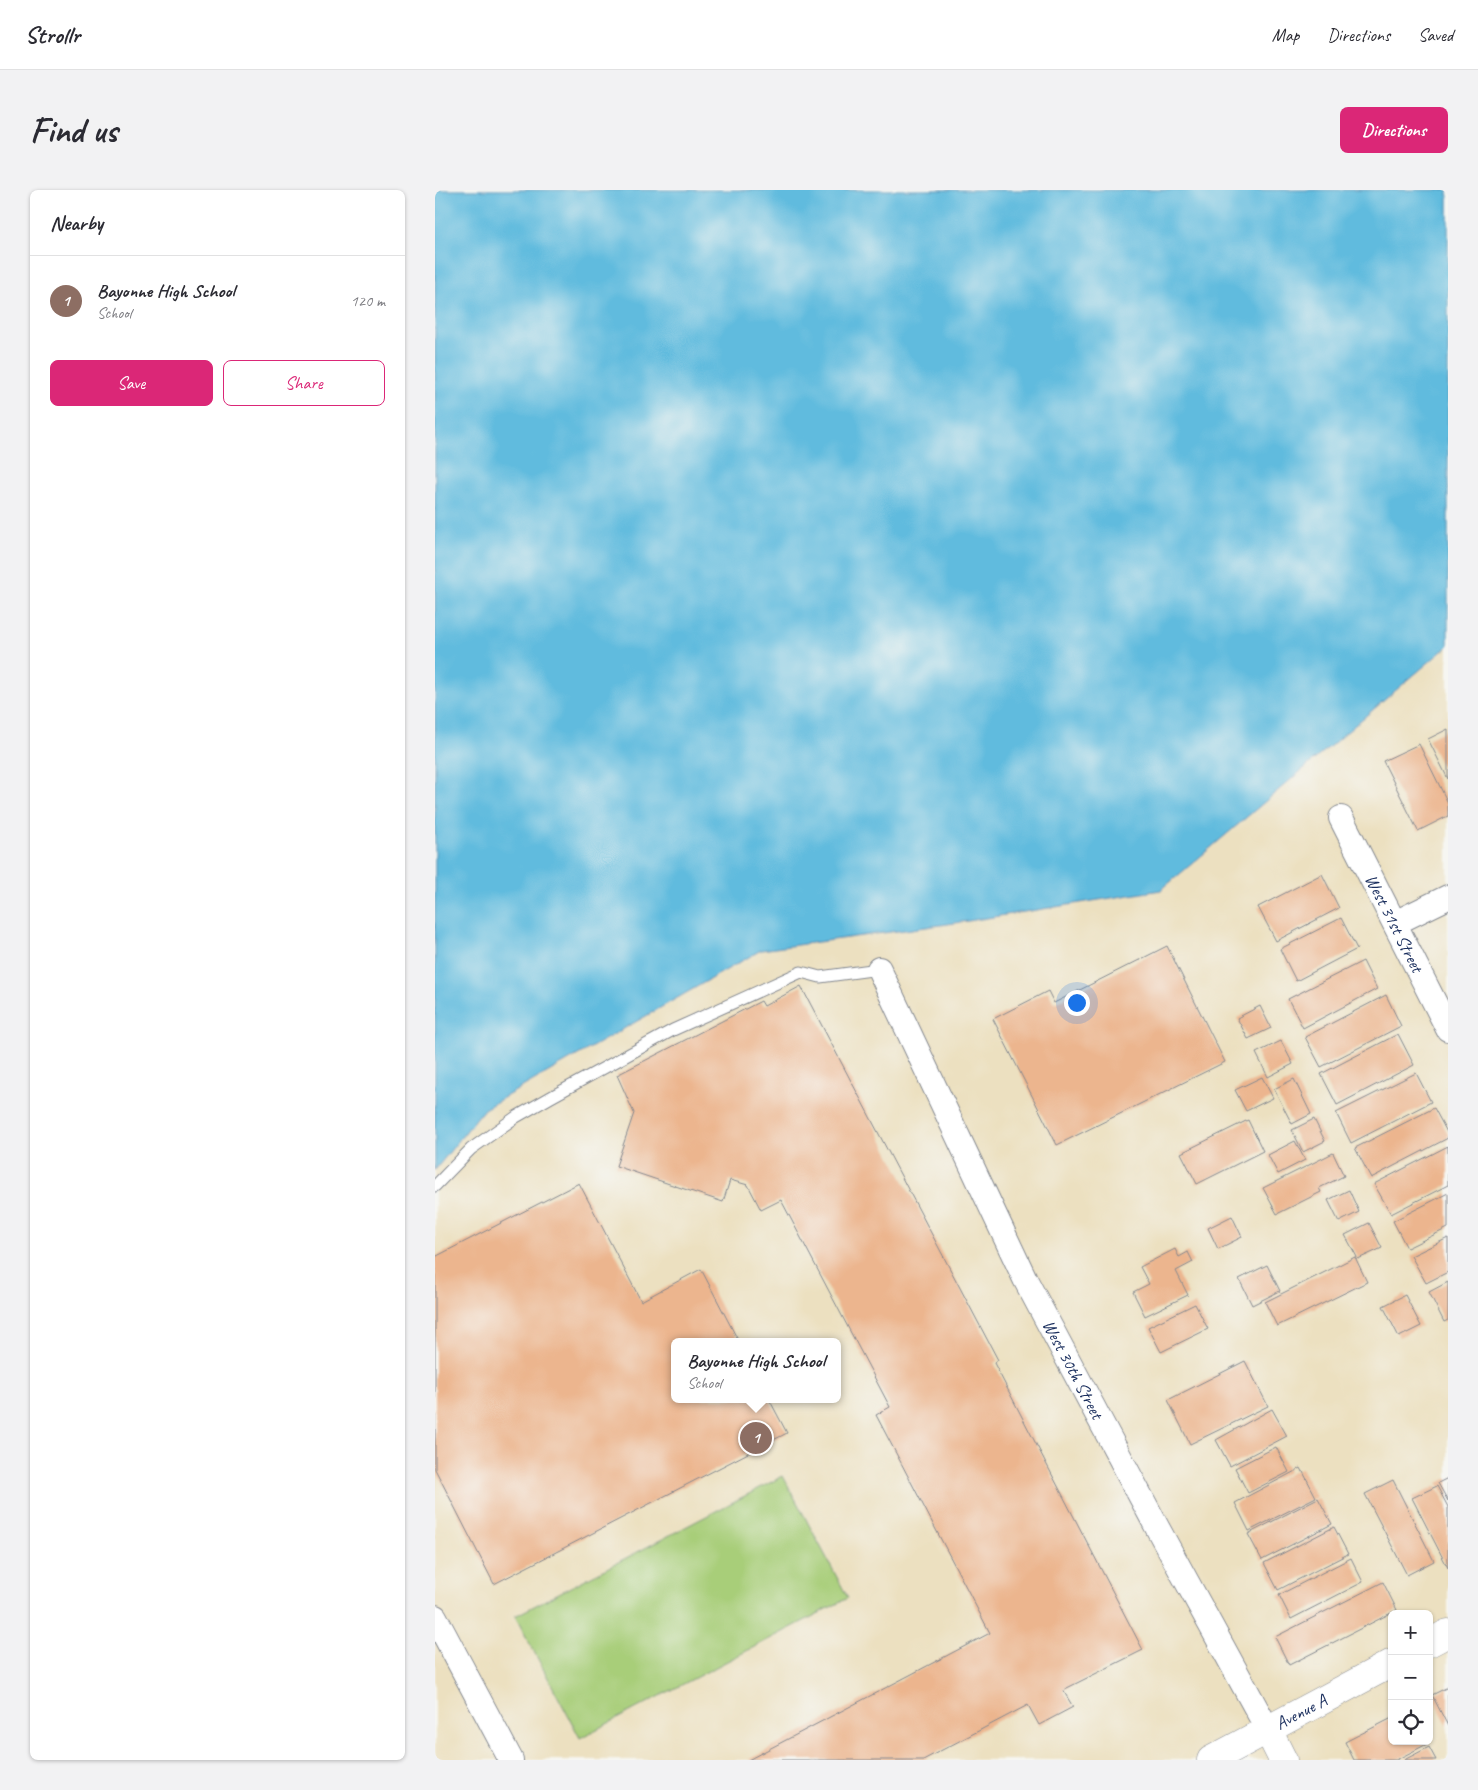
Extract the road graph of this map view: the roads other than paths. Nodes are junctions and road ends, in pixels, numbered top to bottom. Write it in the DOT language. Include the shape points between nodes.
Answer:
graph roads {
  1 [pos="1341,818"];
  2 [pos="1448,897"];
  3 [pos="1395,923"];
  4 [pos="879,969"];
  5 [pos="1448,1029"];
  6 [pos="435,1186"];
  7 [pos="435,1617"];
  8 [pos="1448,1633"];
  9 [pos="1433,1641"];
  10 [pos="1388,1665"];
  11 [pos="1268,1730"];
  12 [pos="511,1760"];
  13 [pos="1211,1760"];
  14 [pos="1283,1760"];
  1 -- 3 [label="street, West 31st Street"];
  2 -- 3 [label="street"];
  3 -- 5 [label="street, West 31st Street"];
  4 -- 6 [label="lane" via="820,977 801,972 673,1030 516,1117 471,1149"];
  4 -- 11 [label="street, West 30th Street" via="1025,1279"];
  7 -- 12 [label="street"];
  8 -- 9 [label="street"];
  10 -- 11 [label="street, Avenue A"];
  11 -- 13 [label="street, Avenue A"];
  11 -- 14 [label="street, West 30th Street"];
}
